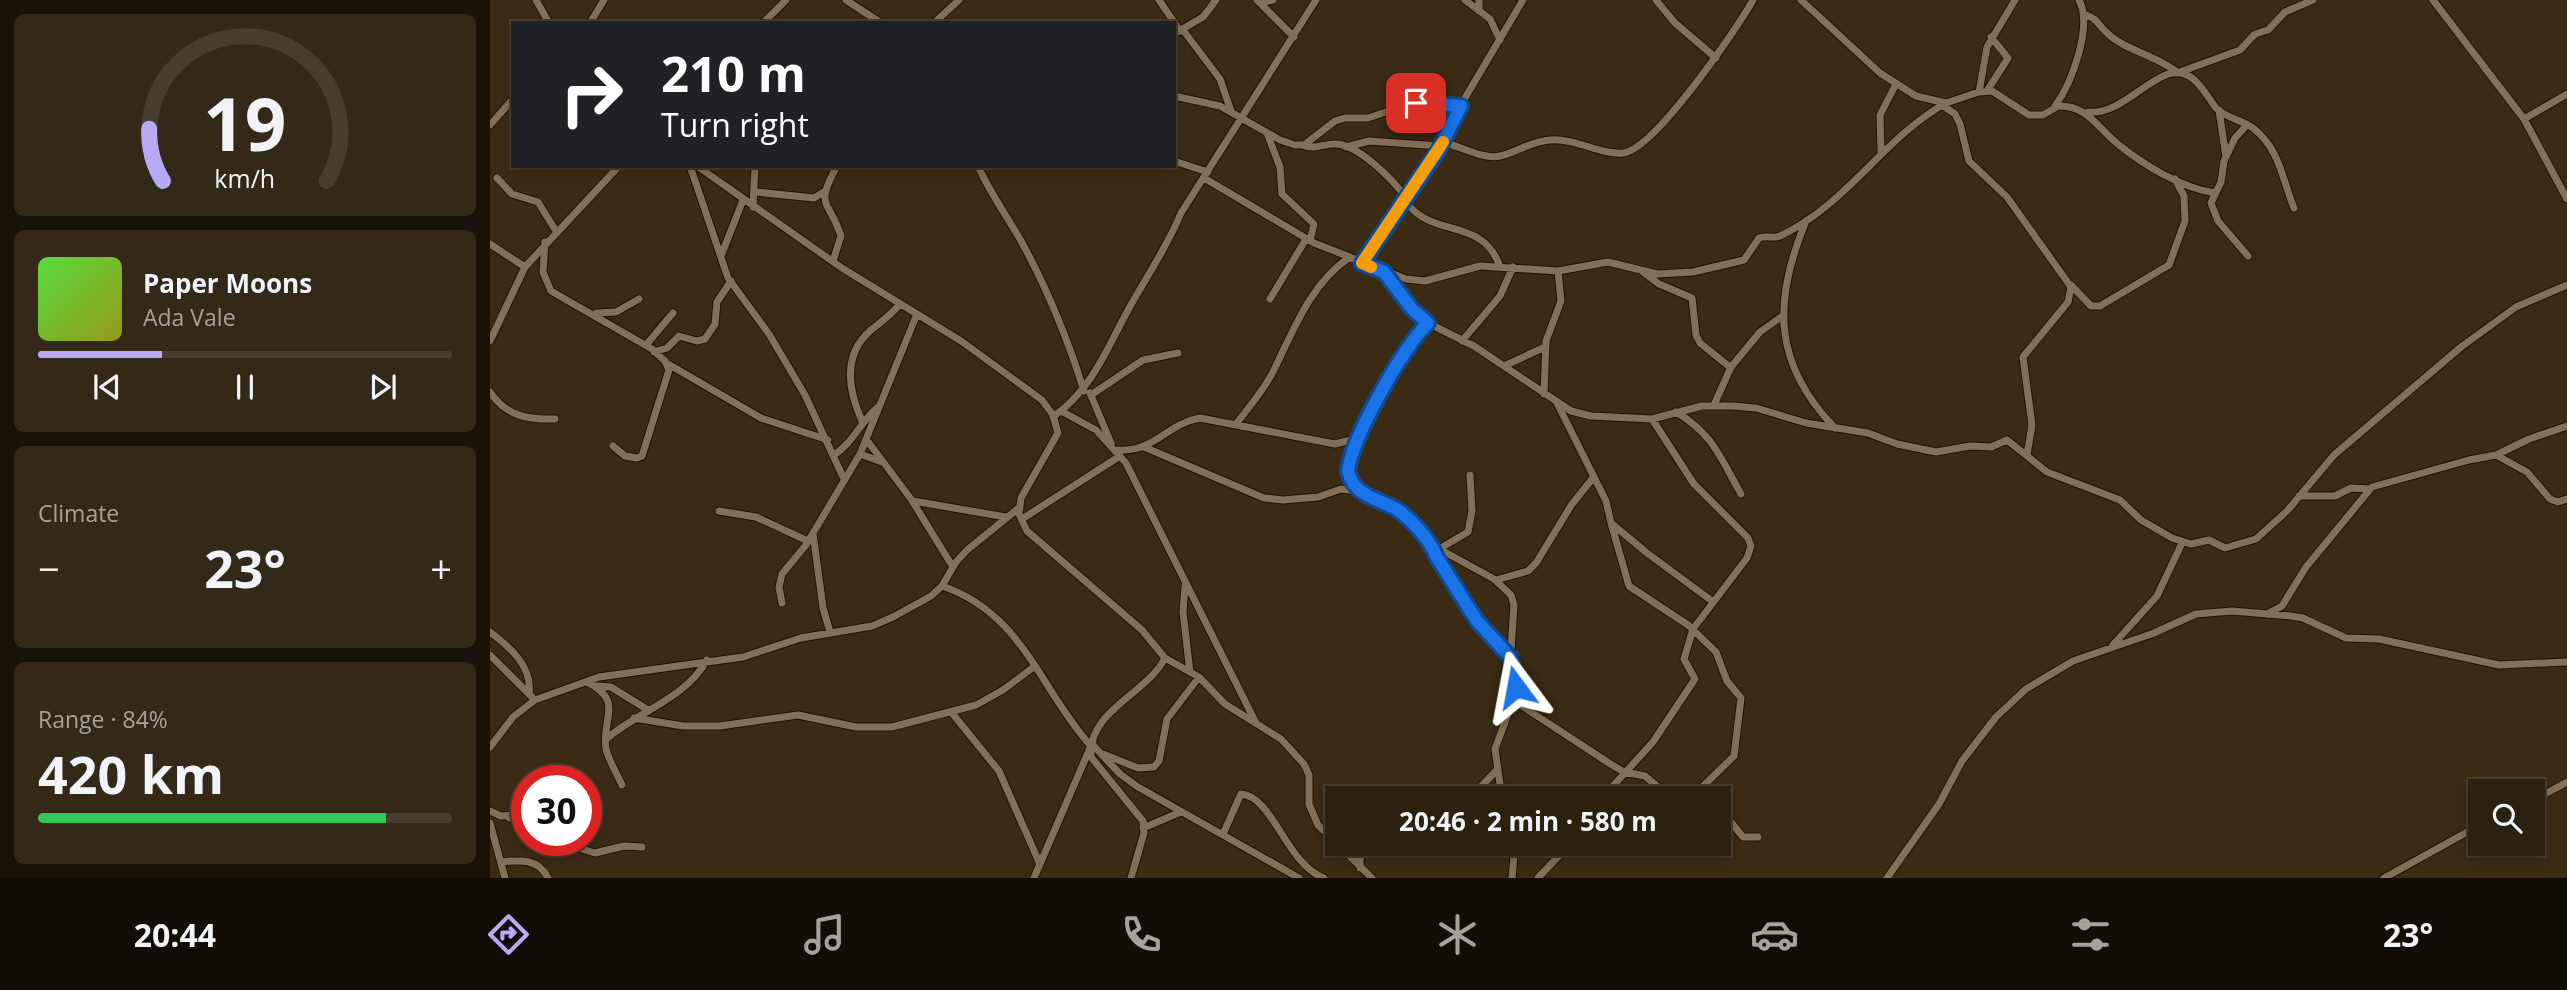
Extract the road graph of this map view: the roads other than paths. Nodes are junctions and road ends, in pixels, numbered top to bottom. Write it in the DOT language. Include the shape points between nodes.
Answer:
graph roads {
  1 [pos="536,0"];
  2 [pos="604,0"];
  3 [pos="786,0"];
  4 [pos="846,0"];
  5 [pos="959,0"];
  6 [pos="1159,0"];
  7 [pos="1216,0"];
  8 [pos="1273,0"];
  9 [pos="1316,0"];
  10 [pos="1465,0"];
  11 [pos="1479,0"];
  12 [pos="1523,0"];
  13 [pos="1656,0"];
  14 [pos="1753,0"];
  15 [pos="1801,0"];
  16 [pos="2015,0"];
  17 [pos="2079,0"];
  18 [pos="2313,0"];
  19 [pos="2433,0"];
  20 [pos="1258,1"];
  21 [pos="1479,11"];
  22 [pos="942,15"];
  23 [pos="2086,15"];
  24 [pos="548,21"];
  25 [pos="591,21"];
  26 [pos="765,21"];
  27 [pos="878,21"];
  28 [pos="936,21"];
  29 [pos="947,21"];
  30 [pos="1172,21"];
  31 [pos="1179,32"];
  32 [pos="1294,37"];
  33 [pos="1991,37"];
  34 [pos="1500,40"];
  35 [pos="1716,58"];
  36 [pos="2179,73"];
  37 [pos="1896,84"];
  38 [pos="1983,91"];
  39 [pos="2567,94"];
  40 [pos="1176,97"];
  41 [pos="511,101"];
  42 [pos="1944,104"];
  43 [pos="1461,106"];
  44 [pos="2054,107"];
  45 [pos="2219,110"];
  46 [pos="1231,111"];
  47 [pos="2084,112"];
  48 [pos="1243,117"];
  49 [pos="2524,118"];
  50 [pos="490,125"];
  51 [pos="2247,125"];
  52 [pos="1267,133"];
  53 [pos="1442,144"];
  54 [pos="1302,145"];
  55 [pos="1345,147"];
  56 [pos="1881,152"];
  57 [pos="2226,158"];
  58 [pos="1176,162"];
  59 [pos="618,168"];
  60 [pos="691,168"];
  61 [pos="700,168"];
  62 [pos="755,168"];
  63 [pos="836,168"];
  64 [pos="979,168"];
  65 [pos="1206,175"];
  66 [pos="497,178"];
  67 [pos="2175,178"];
  68 [pos="755,192"];
  69 [pos="824,192"];
  70 [pos="2215,193"];
  71 [pos="2567,199"];
  72 [pos="743,200"];
  73 [pos="1406,200"];
  74 [pos="753,207"];
  75 [pos="2294,208"];
  76 [pos="1807,220"];
  77 [pos="556,231"];
  78 [pos="1308,240"];
  79 [pos="545,242"];
  80 [pos="490,244"];
  81 [pos="721,256"];
  82 [pos="2248,256"];
  83 [pos="1350,257"];
  84 [pos="833,261"];
  85 [pos="1362,263"];
  86 [pos="525,267"];
  87 [pos="1500,267"];
  88 [pos="1513,267"];
  89 [pos="1558,271"];
  90 [pos="1384,272"];
  91 [pos="1642,272"];
  92 [pos="730,281"];
  93 [pos="2070,285"];
  94 [pos="2567,285"];
  95 [pos="639,299"];
  96 [pos="1270,299"];
  97 [pos="900,304"];
  98 [pos="593,313"];
  99 [pos="673,313"];
  100 [pos="917,314"];
  101 [pos="1781,317"];
  102 [pos="1428,323"];
  103 [pos="490,341"];
  104 [pos="1462,341"];
  105 [pos="646,345"];
  106 [pos="1545,347"];
  107 [pos="654,352"];
  108 [pos="1178,353"];
  109 [pos="668,364"];
  110 [pos="1504,366"];
  111 [pos="1731,368"];
  112 [pos="1087,391"];
  113 [pos="490,392"];
  114 [pos="1544,394"];
  115 [pos="1557,402"];
  116 [pos="880,404"];
  117 [pos="1714,405"];
  118 [pos="1061,411"];
  119 [pos="1675,411"];
  120 [pos="1053,417"];
  121 [pos="555,419"];
  122 [pos="1652,419"];
  123 [pos="862,421"];
  124 [pos="1236,424"];
  125 [pos="2567,426"];
  126 [pos="1835,428"];
  127 [pos="1359,438"];
  128 [pos="866,439"];
  129 [pos="828,440"];
  130 [pos="613,446"];
  131 [pos="1144,447"];
  132 [pos="1116,451"];
  133 [pos="860,454"];
  134 [pos="834,455"];
  135 [pos="2027,455"];
  136 [pos="2496,455"];
  137 [pos="883,462"];
  138 [pos="1470,475"];
  139 [pos="844,477"];
  140 [pos="1593,478"];
  141 [pos="2370,489"];
  142 [pos="1358,491"];
  143 [pos="1741,494"];
  144 [pos="2299,496"];
  145 [pos="2567,499"];
  146 [pos="913,501"];
  147 [pos="1020,507"];
  148 [pos="719,511"];
  149 [pos="1006,517"];
  150 [pos="1022,519"];
  151 [pos="1611,523"];
  152 [pos="813,533"];
  153 [pos="808,541"];
  154 [pos="2182,543"];
  155 [pos="1436,547"];
  156 [pos="953,567"];
  157 [pos="1496,580"];
  158 [pos="1186,583"];
  159 [pos="942,586"];
  160 [pos="1712,601"];
  161 [pos="782,603"];
  162 [pos="2267,614"];
  163 [pos="1693,629"];
  164 [pos="490,632"];
  165 [pos="830,632"];
  166 [pos="2112,646"];
  167 [pos="490,655"];
  168 [pos="1164,658"];
  169 [pos="1511,658"];
  170 [pos="707,660"];
  171 [pos="2567,662"];
  172 [pos="1035,666"];
  173 [pos="1190,672"];
  174 [pos="1199,677"];
  175 [pos="587,682"];
  176 [pos="597,686"];
  177 [pos="1515,693"];
  178 [pos="532,697"];
  179 [pos="648,710"];
  180 [pos="953,713"];
  181 [pos="634,718"];
  182 [pos="1256,723"];
  183 [pos="606,739"];
  184 [pos="1090,745"];
  185 [pos="490,747"];
  186 [pos="1102,754"];
  187 [pos="1612,765"];
  188 [pos="1497,770"];
  189 [pos="1624,772"];
  190 [pos="2567,782"];
  191 [pos="1615,784"];
  192 [pos="622,785"];
  193 [pos="1482,786"];
  194 [pos="1500,786"];
  195 [pos="1657,786"];
  196 [pos="1704,786"];
  197 [pos="2545,794"];
  198 [pos="490,811"];
  199 [pos="1181,812"];
  200 [pos="506,816"];
  201 [pos="511,816"];
  202 [pos="511,819"];
  203 [pos="1731,822"];
  204 [pos="490,823"];
  205 [pos="1143,828"];
  206 [pos="2468,832"];
  207 [pos="1223,834"];
  208 [pos="1758,836"];
  209 [pos="642,847"];
  210 [pos="602,851"];
  211 [pos="1361,856"];
  212 [pos="1514,856"];
  213 [pos="1559,856"];
  214 [pos="501,862"];
  215 [pos="1039,862"];
  216 [pos="1360,868"];
  217 [pos="1288,875"];
  218 [pos="1366,877"];
  219 [pos="505,878"];
  220 [pos="548,878"];
  221 [pos="1034,878"];
  222 [pos="1131,878"];
  223 [pos="1299,878"];
  224 [pos="1325,878"];
  225 [pos="1512,878"];
  226 [pos="1538,878"];
  227 [pos="1887,878"];
  228 [pos="2384,878"];
  1 -- 24 [label="street"];
  2 -- 25 [label="street"];
  3 -- 26 [label="street"];
  4 -- 27 [label="street"];
  5 -- 22 [label="street"];
  6 -- 30 [label="street"];
  7 -- 31 [label="street" via="1203,17"];
  8 -- 20 [label="street"];
  9 -- 32 [label="street"];
  10 -- 21 [label="street"];
  11 -- 21 [label="street"];
  12 -- 34 [label="street"];
  13 -- 35 [label="street"];
  14 -- 35 [label="street"];
  15 -- 37 [label="street"];
  16 -- 33 [label="street"];
  17 -- 23 [label="street"];
  18 -- 36 [label="street" via="2285,12 2244,48"];
  19 -- 49 [label="street"];
  20 -- 32 [label="street"];
  21 -- 34 [label="street" via="1490,19"];
  22 -- 28 [label="street"];
  22 -- 29 [label="street"];
  23 -- 36 [label="street" via="2098,20 2108,34"];
  23 -- 44 [label="street" via="2073,72"];
  31 -- 46 [label="street" via="1220,79"];
  32 -- 48 [label="street"];
  33 -- 38 [label="street"];
  33 -- 38 [label="street" via="2006,52 2008,61"];
  34 -- 43 [label="street"];
  35 -- 53 [label="street" via="1641,144 1626,153 1563,139 1531,143 1497,157"];
  36 -- 45 [label="street" via="2201,86"];
  36 -- 47 [label="street" via="2167,75 2105,112"];
  37 -- 42 [label="street"];
  37 -- 56 [label="street" via="1880,115"];
  38 -- 42 [label="street"];
  38 -- 44 [label="street" via="1995,92 2029,116 2043,115"];
  39 -- 49 [label="street"];
  40 -- 46 [label="street"];
  41 -- 50 [label="street"];
  42 -- 56 [label="street"];
  42 -- 93 [label="street" via="1960,124 1969,161 2007,197"];
  43 -- 53 [label="street"];
  43 -- 54 [label="street" via="1413,103 1368,118 1345,118"];
  44 -- 47 [label="street"];
  45 -- 51 [label="street"];
  45 -- 57 [label="street"];
  46 -- 48 [label="street"];
  47 -- 67 [label="street" via="2125,150"];
  48 -- 52 [label="street"];
  48 -- 65 [label="street"];
  49 -- 71 [label="street"];
  51 -- 57 [label="street"];
  51 -- 75 [label="street" via="2282,166"];
  52 -- 54 [label="street"];
  52 -- 78 [label="street" via="1280,167 1282,194 1314,224"];
  53 -- 55 [label="street" via="1369,141"];
  53 -- 73 [label="street"];
  54 -- 55 [label="street"];
  55 -- 73 [label="street" via="1366,157"];
  56 -- 76 [label="street" via="1861,176"];
  57 -- 70 [label="street"];
  58 -- 65 [label="street"];
  59 -- 77 [label="street"];
  60 -- 81 [label="street"];
  61 -- 72 [label="street"];
  62 -- 68 [label="street"];
  63 -- 69 [label="street"];
  64 -- 112 [label="street" via="1031,261"];
  65 -- 78 [label="street"];
  65 -- 112 [label="street" via="1181,213"];
  66 -- 77 [label="street" via="512,194 538,202"];
  67 -- 70 [label="street"];
  67 -- 93 [label="street" via="2185,204 2185,221 2169,265 2100,306 2091,306"];
  68 -- 69 [label="street" via="814,198"];
  68 -- 74 [label="street"];
  69 -- 84 [label="street" via="824,202 841,236"];
  70 -- 82 [label="street" via="2211,203 2215,216"];
  72 -- 74 [label="street"];
  72 -- 81 [label="street"];
  73 -- 85 [label="street"];
  73 -- 87 [label="street" via="1418,215 1432,222 1480,237 1495,252"];
  74 -- 84 [label="street"];
  76 -- 91 [label="street" via="1781,236 1759,239 1744,260 1732,264 1671,274"];
  76 -- 101 [label="street" via="1792,255"];
  77 -- 79 [label="street"];
  78 -- 83 [label="street"];
  78 -- 96 [label="street"];
  79 -- 86 [label="street"];
  79 -- 98 [label="street" via="543,272 551,291"];
  80 -- 86 [label="street"];
  81 -- 92 [label="street"];
  83 -- 85 [label="street"];
  83 -- 124 [label="street" via="1314,292 1262,389"];
  84 -- 97 [label="street"];
  85 -- 90 [label="street"];
  86 -- 103 [label="street"];
  87 -- 88 [label="street"];
  87 -- 90 [label="street" via="1455,271 1425,281"];
  88 -- 89 [label="street"];
  88 -- 104 [label="street" via="1500,296"];
  89 -- 91 [label="street" via="1608,262"];
  89 -- 106 [label="street" via="1561,301"];
  90 -- 102 [label="street"];
  91 -- 111 [label="street" via="1692,298 1700,344"];
  92 -- 107 [label="street" via="717,302 715,324 705,339 679,336 667,348"];
  92 -- 129 [label="street" via="769,334"];
  93 -- 135 [label="street" via="2068,302 2023,357 2032,425"];
  94 -- 144 [label="street" via="2516,307 2460,347 2334,454"];
  95 -- 98 [label="street" via="616,312"];
  97 -- 100 [label="street"];
  97 -- 123 [label="street" via="866,335 852,355 849,369"];
  98 -- 105 [label="street"];
  99 -- 105 [label="street"];
  100 -- 116 [label="street"];
  100 -- 120 [label="street" via="1042,400"];
  101 -- 111 [label="street" via="1760,332"];
  101 -- 126 [label="street" via="1794,372"];
  102 -- 104 [label="street"];
  102 -- 127 [label="street" via="1399,361"];
  104 -- 110 [label="street"];
  105 -- 107 [label="street"];
  106 -- 110 [label="street"];
  106 -- 114 [label="street"];
  107 -- 109 [label="street"];
  108 -- 112 [label="street" via="1143,360"];
  109 -- 129 [label="street" via="761,418"];
  109 -- 130 [label="street" via="668,378 645,452 632,458"];
  110 -- 114 [label="street"];
  111 -- 117 [label="street"];
  112 -- 118 [label="street"];
  112 -- 132 [label="street"];
  113 -- 121 [label="street" via="517,416"];
  114 -- 115 [label="street"];
  115 -- 122 [label="street" via="1591,416"];
  115 -- 140 [label="street"];
  116 -- 123 [label="street"];
  116 -- 128 [label="street"];
  117 -- 119 [label="street"];
  117 -- 126 [label="street" via="1756,408"];
  118 -- 120 [label="street"];
  118 -- 132 [label="street" via="1096,430"];
  119 -- 122 [label="street"];
  119 -- 143 [label="street" via="1710,438"];
  120 -- 147 [label="street" via="1058,433 1033,474"];
  122 -- 160 [label="street" via="1694,484 1751,546"];
  123 -- 134 [label="street"];
  124 -- 127 [label="street" via="1335,444"];
  124 -- 131 [label="street" via="1200,418 1183,421"];
  125 -- 136 [label="street"];
  126 -- 135 [label="street" via="1936,452 1991,447 2007,440"];
  127 -- 142 [label="street" via="1348,471"];
  128 -- 133 [label="street"];
  128 -- 137 [label="street"];
  129 -- 134 [label="street"];
  131 -- 132 [label="street"];
  131 -- 142 [label="street" via="1264,498"];
  132 -- 150 [label="street"];
  132 -- 158 [label="street"];
  133 -- 137 [label="street"];
  133 -- 139 [label="street"];
  134 -- 139 [label="street"];
  135 -- 154 [label="street" via="2047,472 2120,500 2141,520"];
  136 -- 141 [label="street"];
  136 -- 145 [label="street" via="2527,472 2550,499"];
  137 -- 146 [label="street"];
  138 -- 155 [label="street" via="1468,532"];
  139 -- 152 [label="street"];
  140 -- 151 [label="street" via="1606,501"];
  140 -- 157 [label="street" via="1536,564 1528,571"];
  141 -- 144 [label="street"];
  141 -- 162 [label="street" via="2305,567 2282,606"];
  142 -- 155 [label="street" via="1399,511"];
  144 -- 154 [label="street" via="2252,542 2225,548 2209,540"];
  146 -- 149 [label="street"];
  146 -- 156 [label="street"];
  147 -- 149 [label="street"];
  147 -- 150 [label="street"];
  148 -- 153 [label="street" via="756,517"];
  149 -- 156 [label="street"];
  150 -- 168 [label="street" via="1027,531 1142,630"];
  151 -- 160 [label="street"];
  151 -- 163 [label="street" via="1629,586"];
  152 -- 153 [label="street"];
  152 -- 165 [label="street"];
  153 -- 161 [label="street" via="782,574"];
  154 -- 166 [label="street" via="2157,596"];
  155 -- 157 [label="street"];
  155 -- 169 [label="street" via="1436,556 1477,621"];
  156 -- 159 [label="street"];
  157 -- 169 [label="street" via="1514,605"];
  158 -- 173 [label="street" via="1183,612"];
  158 -- 182 [label="street"];
  159 -- 165 [label="street" via="872,625"];
  159 -- 172 [label="street" via="972,597 999,618"];
  160 -- 163 [label="street"];
  162 -- 166 [label="street" via="2196,614"];
  162 -- 171 [label="street" via="2303,618 2346,638 2379,639 2499,665"];
  163 -- 189 [label="street" via="1684,659 1695,678 1653,742"];
  163 -- 196 [label="street" via="1721,658 1727,681 1741,698 1742,711 1734,756"];
  164 -- 178 [label="street" via="516,654"];
  165 -- 170 [label="street" via="743,657"];
  166 -- 227 [label="street" via="2073,661 2026,689 1996,717"];
  167 -- 178 [label="street"];
  168 -- 173 [label="street"];
  168 -- 184 [label="street" via="1154,675 1097,727"];
  169 -- 177 [label="street"];
  170 -- 175 [label="street"];
  170 -- 179 [label="street" via="690,684"];
  172 -- 180 [label="street" via="1003,690"];
  172 -- 184 [label="street" via="1058,706"];
  173 -- 174 [label="street"];
  174 -- 182 [label="street" via="1224,704"];
  174 -- 186 [label="street" via="1167,719 1154,767 1138,768"];
  175 -- 176 [label="street"];
  175 -- 178 [label="street"];
  176 -- 179 [label="street" via="611,687"];
  176 -- 183 [label="street" via="607,698"];
  177 -- 187 [label="street" via="1522,706"];
  177 -- 188 [label="street" via="1495,749"];
  178 -- 185 [label="street"];
  179 -- 181 [label="street"];
  180 -- 181 [label="street" via="892,727 856,727 798,715 720,726"];
  180 -- 215 [label="street" via="999,771"];
  181 -- 183 [label="street"];
  182 -- 216 [label="street" via="1304,764 1312,816"];
  183 -- 192 [label="street"];
  184 -- 186 [label="street"];
  184 -- 205 [label="street" via="1091,757 1136,812"];
  184 -- 215 [label="street"];
  186 -- 199 [label="street" via="1120,774"];
  187 -- 189 [label="street"];
  187 -- 191 [label="street"];
  188 -- 193 [label="street"];
  188 -- 194 [label="street"];
  189 -- 191 [label="street"];
  189 -- 195 [label="street" via="1645,776"];
  190 -- 197 [label="street"];
  198 -- 200 [label="street"];
  199 -- 205 [label="street"];
  199 -- 207 [label="street"];
  200 -- 201 [label="street"];
  200 -- 202 [label="street"];
  203 -- 208 [label="street" via="1743,837"];
  204 -- 214 [label="street"];
  205 -- 222 [label="street"];
  206 -- 228 [label="street"];
  207 -- 217 [label="street"];
  207 -- 224 [label="street" via="1241,794 1249,795 1275,822 1296,858"];
  209 -- 210 [label="street"];
  211 -- 216 [label="street"];
  212 -- 225 [label="street"];
  213 -- 226 [label="street"];
  214 -- 219 [label="street"];
  214 -- 220 [label="street" via="532,862"];
  215 -- 221 [label="street"];
  216 -- 218 [label="street"];
  217 -- 223 [label="street"];
}
